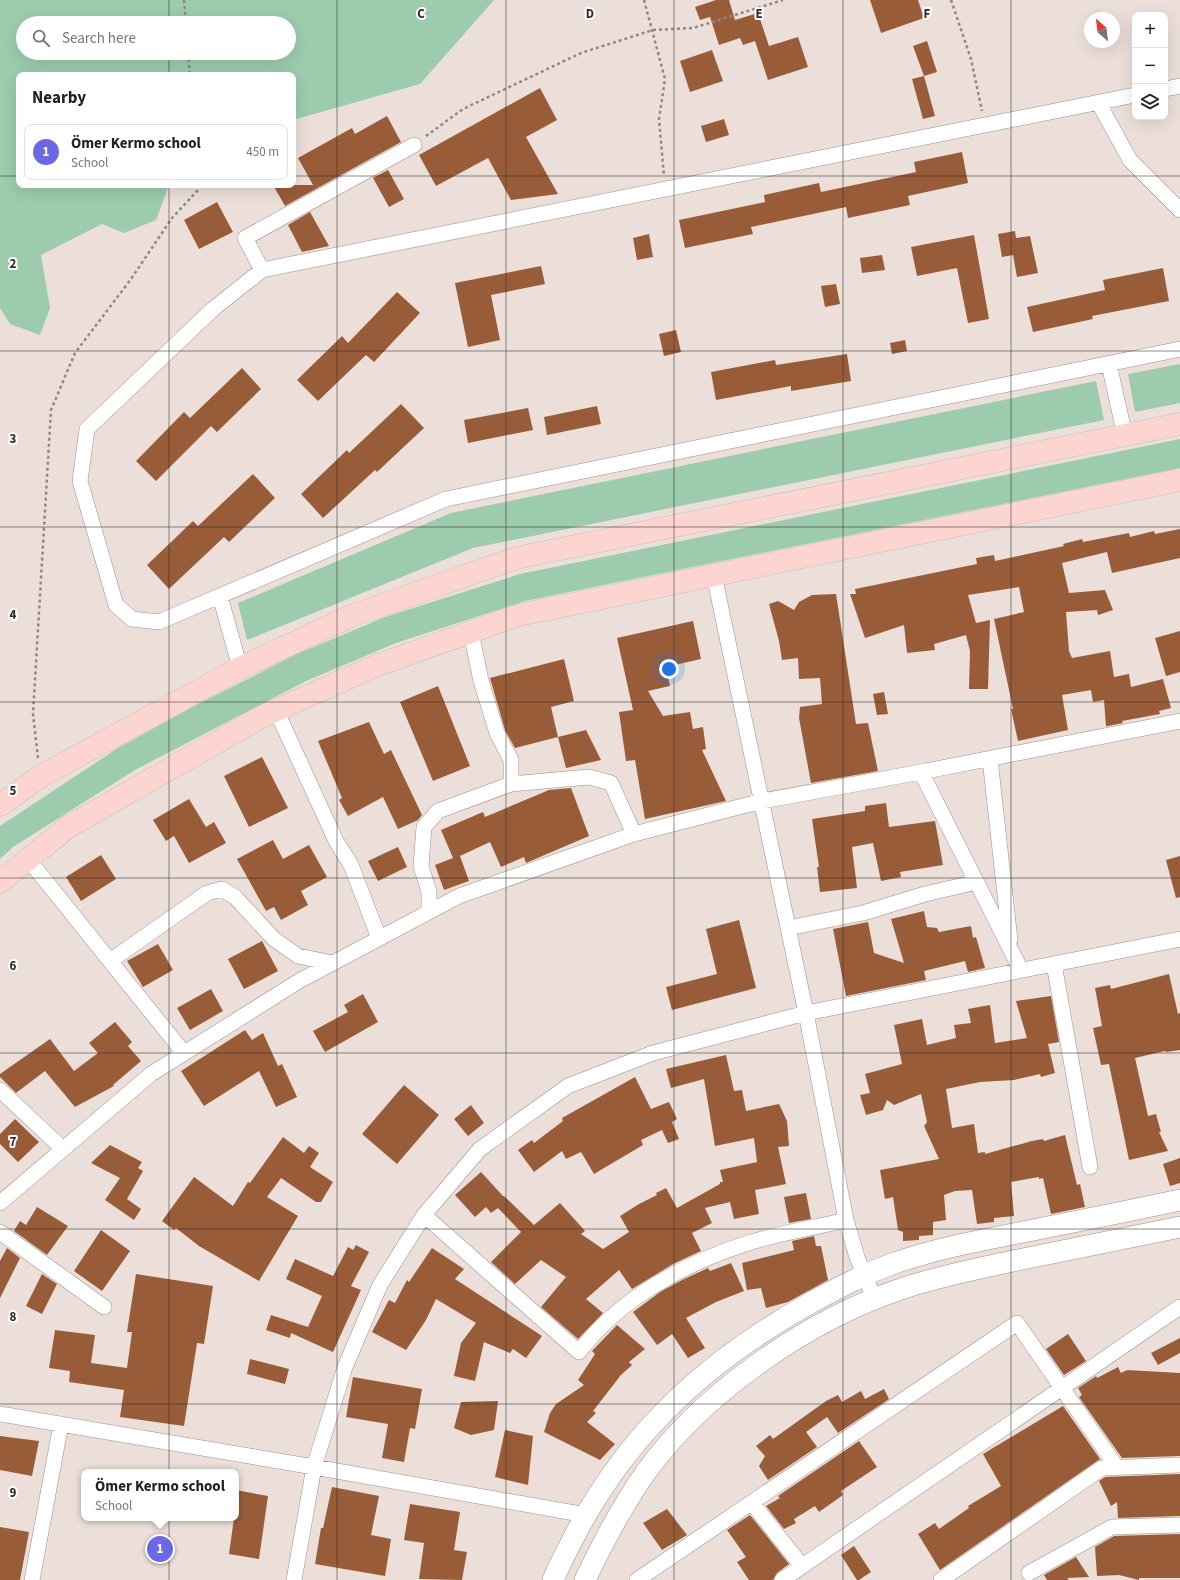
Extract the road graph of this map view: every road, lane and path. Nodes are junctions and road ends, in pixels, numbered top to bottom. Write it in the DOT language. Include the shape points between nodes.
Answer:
graph roads {
  1 [pos="184,0"];
  2 [pos="644,0"];
  3 [pos="783,0"];
  4 [pos="951,0"];
  5 [pos="185,16"];
  6 [pos="653,30"];
  7 [pos="189,60"];
  8 [pos="190,72"];
  9 [pos="1180,86"];
  10 [pos="1168,88"];
  11 [pos="1132,96"];
  12 [pos="1098,102"];
  13 [pos="985,125"];
  14 [pos="414,145"];
  15 [pos="665,189"];
  16 [pos="1180,210"];
  17 [pos="262,270"];
  18 [pos="1180,349"];
  19 [pos="1109,364"];
  20 [pos="1180,424"];
  21 [pos="1125,436"];
  22 [pos="1180,480"];
  23 [pos="714,575"];
  24 [pos="220,596"];
  25 [pos="471,632"];
  26 [pos="240,668"];
  27 [pos="276,710"];
  28 [pos="1180,721"];
  29 [pos="990,759"];
  30 [pos="921,772"];
  31 [pos="511,784"];
  32 [pos="762,801"];
  33 [pos="0,805"];
  34 [pos="634,834"];
  35 [pos="28,859"];
  36 [pos="0,882"];
  37 [pos="977,882"];
  38 [pos="429,911"];
  39 [pos="788,928"];
  40 [pos="379,938"];
  41 [pos="1180,940"];
  42 [pos="1011,950"];
  43 [pos="110,961"];
  44 [pos="332,963"];
  45 [pos="1054,964"];
  46 [pos="1021,970"];
  47 [pos="806,1013"];
  48 [pos="184,1053"];
  49 [pos="0,1090"];
  50 [pos="63,1149"];
  51 [pos="1090,1167"];
  52 [pos="1180,1200"];
  53 [pos="0,1203"];
  54 [pos="1155,1206"];
  55 [pos="424,1215"];
  56 [pos="846,1220"];
  57 [pos="1170,1229"];
  58 [pos="0,1232"];
  59 [pos="864,1275"];
  60 [pos="874,1298"];
  61 [pos="104,1307"];
  62 [pos="1180,1307"];
  63 [pos="1062,1388"];
  64 [pos="0,1414"];
  65 [pos="62,1424"];
  66 [pos="1180,1465"];
  67 [pos="1116,1466"];
  68 [pos="314,1467"];
  69 [pos="752,1503"];
  70 [pos="586,1515"];
  71 [pos="1180,1525"];
  72 [pos="802,1566"];
  73 [pos="1029,1573"];
  74 [pos="32,1580"];
  75 [pos="294,1580"];
  76 [pos="553,1580"];
  77 [pos="585,1580"];
  78 [pos="637,1580"];
  79 [pos="782,1580"];
  80 [pos="941,1580"];
  1 -- 5 [label="path"];
  2 -- 6 [label="path"];
  3 -- 6 [label="path" via="693,28"];
  4 -- 13 [label="path" via="971,59"];
  6 -- 14 [label="path" via="581,53 462,109"];
  6 -- 15 [label="path" via="665,78 659,119"];
  7 -- 8 [label="path"];
  9 -- 10 [label="street"];
  11 -- 12 [label="street"];
  12 -- 13 [label="street"];
  12 -- 16 [label="street" via="1130,160"];
  13 -- 15 [label="street"];
  14 -- 17 [label="street" via="245,238"];
  15 -- 17 [label="street"];
  17 -- 24 [label="street" via="212,309 87,429 80,481 116,605 132,619 158,622"];
  18 -- 19 [label="street"];
  19 -- 21 [label="street"];
  19 -- 24 [label="street" via="446,499"];
  20 -- 21 [label="main road"];
  21 -- 26 [label="main road" via="516,558 351,616"];
  22 -- 23 [label="main road"];
  23 -- 25 [label="main road" via="519,615"];
  23 -- 32 [label="street"];
  24 -- 26 [label="street"];
  25 -- 27 [label="main road" via="375,666"];
  25 -- 31 [label="street" via="481,681 496,733 511,760"];
  26 -- 33 [label="main road" via="41,776"];
  27 -- 35 [label="main road" via="68,827"];
  27 -- 40 [label="street" via="336,841 351,865"];
  28 -- 29 [label="street"];
  29 -- 30 [label="street"];
  29 -- 42 [label="street"];
  30 -- 32 [label="street"];
  30 -- 37 [label="street"];
  31 -- 34 [label="street" via="589,777 611,783"];
  31 -- 38 [label="street" via="438,811 424,827 421,866 429,892"];
  32 -- 34 [label="street"];
  32 -- 39 [label="street"];
  34 -- 38 [label="street" via="459,896"];
  35 -- 36 [label="main road"];
  35 -- 43 [label="street"];
  37 -- 39 [label="street" via="924,894 863,913"];
  37 -- 42 [label="street"];
  38 -- 40 [label="street"];
  39 -- 47 [label="street"];
  40 -- 44 [label="street"];
  41 -- 45 [label="street"];
  42 -- 46 [label="street"];
  43 -- 44 [label="street" via="207,893 222,889 235,897 274,939 298,956"];
  43 -- 48 [label="street"];
  44 -- 48 [label="street"];
  45 -- 46 [label="street"];
  45 -- 51 [label="street"];
  46 -- 47 [label="street"];
  47 -- 55 [label="street" via="654,1053 568,1086 480,1149"];
  47 -- 56 [label="street"];
  48 -- 50 [label="street" via="151,1074"];
  49 -- 50 [label="street"];
  50 -- 53 [label="street"];
  52 -- 54 [label="street"];
  54 -- 57 [label="street"];
  54 -- 59 [label="street" via="968,1243 921,1255"];
  55 -- 56 [label="street" via="579,1352 617,1312 677,1272 748,1243"];
  55 -- 68 [label="street" via="380,1285 345,1367"];
  56 -- 59 [label="street" via="850,1239"];
  57 -- 60 [label="street" via="950,1275"];
  58 -- 61 [label="street"];
  59 -- 60 [label="street"];
  59 -- 70 [label="street" via="774,1323 729,1354 684,1391 656,1419 609,1479"];
  60 -- 77 [label="street" via="797,1338 764,1359 733,1382 694,1417 646,1472 608,1532"];
  62 -- 63 [label="street"];
  63 -- 67 [label="street"];
  63 -- 69 [label="street" via="1018,1323"];
  63 -- 72 [label="street"];
  64 -- 65 [label="street"];
  65 -- 68 [label="street"];
  65 -- 74 [label="street"];
  66 -- 67 [label="street"];
  67 -- 80 [label="street" via="1102,1468"];
  68 -- 70 [label="street"];
  68 -- 75 [label="street"];
  69 -- 72 [label="street"];
  69 -- 78 [label="street"];
  70 -- 76 [label="street"];
  71 -- 73 [label="street" via="1112,1527"];
  72 -- 79 [label="street"];
}
